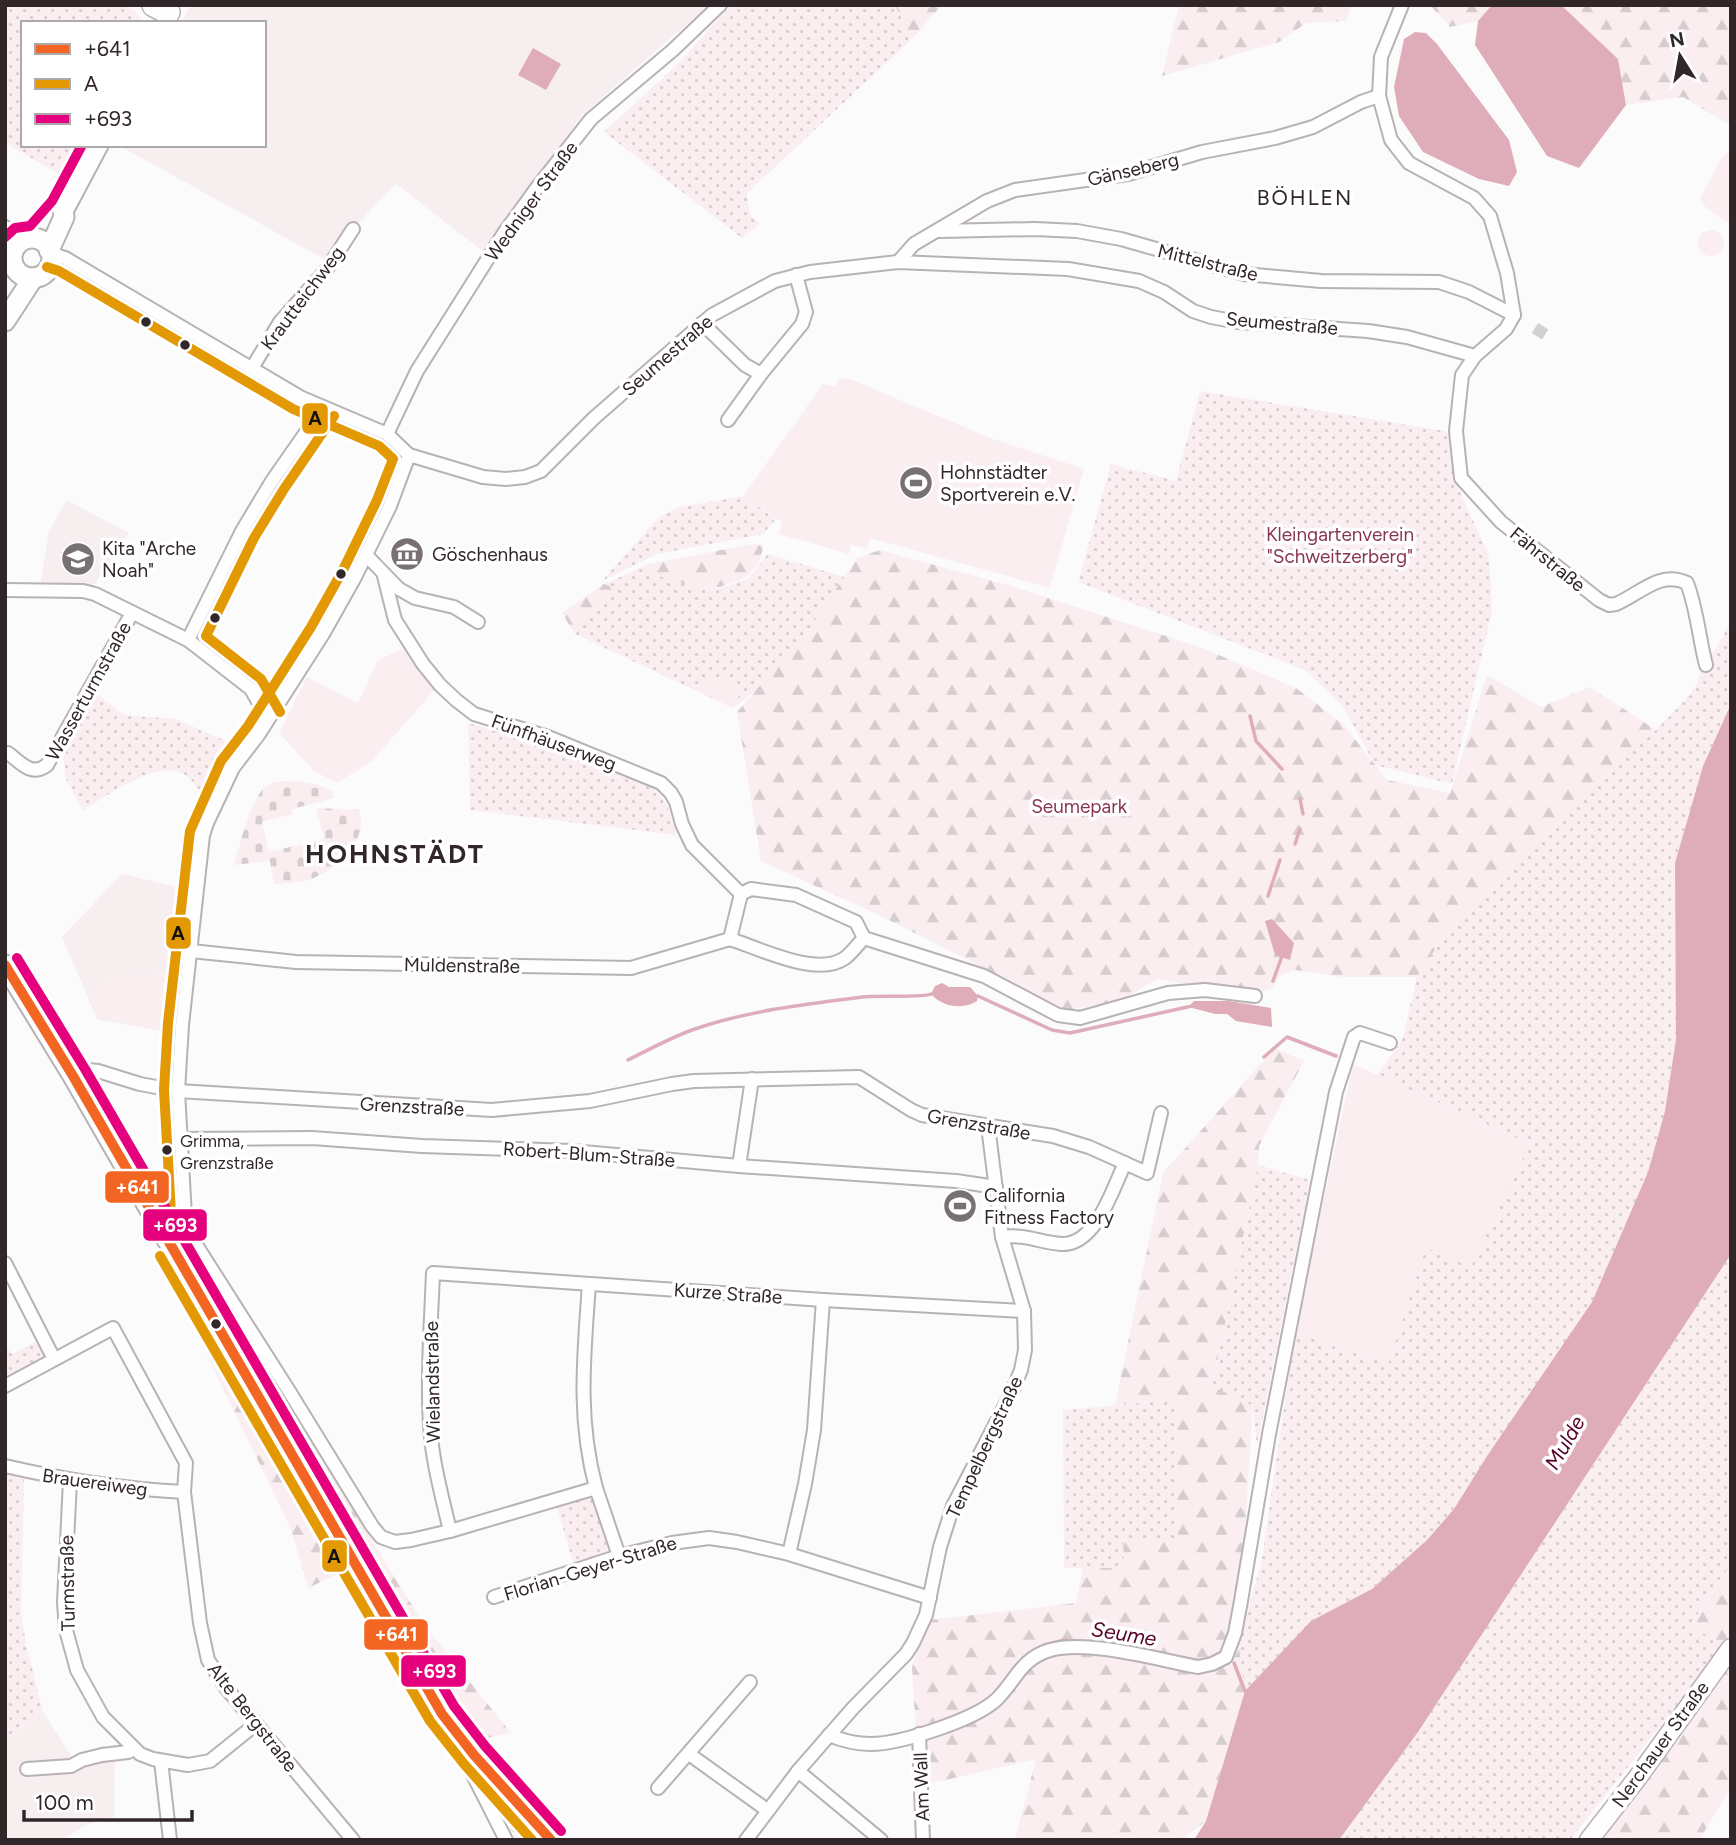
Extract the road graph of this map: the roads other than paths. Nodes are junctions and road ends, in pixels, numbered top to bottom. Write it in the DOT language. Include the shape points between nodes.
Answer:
graph roads {
  1 [pos="720,5"];
  2 [pos="1402,5"];
  3 [pos="1379,96"];
  4 [pos="97,147"];
  5 [pos="5,227"];
  6 [pos="353,229"];
  7 [pos="940,231"];
  8 [pos="30,245"];
  9 [pos="898,262"];
  10 [pos="25,275"];
  11 [pos="796,275"];
  12 [pos="1514,315"];
  13 [pos="8,316"];
  14 [pos="702,323"];
  15 [pos="1475,356"];
  16 [pos="252,368"];
  17 [pos="761,374"];
  18 [pos="323,408"];
  19 [pos="727,420"];
  20 [pos="387,434"];
  21 [pos="409,454"];
  22 [pos="366,555"];
  23 [pos="384,576"];
  24 [pos="5,590"];
  25 [pos="132,613"];
  26 [pos="478,622"];
  27 [pos="188,640"];
  28 [pos="1706,665"];
  29 [pos="268,719"];
  30 [pos="8,753"];
  31 [pos="741,894"];
  32 [pos="864,938"];
  33 [pos="730,939"];
  34 [pos="191,951"];
  35 [pos="7,972"];
  36 [pos="1255,996"];
  37 [pos="1390,1044"];
  38 [pos="73,1076"];
  39 [pos="752,1079"];
  40 [pos="178,1091"];
  41 [pos="1161,1113"];
  42 [pos="988,1126"];
  43 [pos="181,1139"];
  44 [pos="1125,1163"];
  45 [pos="738,1166"];
  46 [pos="996,1187"];
  47 [pos="186,1234"];
  48 [pos="1002,1237"];
  49 [pos="172,1249"];
  50 [pos="5,1263"];
  51 [pos="433,1273"];
  52 [pos="589,1284"];
  53 [pos="823,1300"];
  54 [pos="1024,1311"];
  55 [pos="54,1359"];
  56 [pos="5,1386"];
  57 [pos="5,1466"];
  58 [pos="70,1481"];
  59 [pos="596,1488"];
  60 [pos="184,1493"];
  61 [pos="450,1531"];
  62 [pos="789,1554"];
  63 [pos="619,1556"];
  64 [pos="494,1597"];
  65 [pos="930,1598"];
  66 [pos="1731,1648"];
  67 [pos="750,1682"];
  68 [pos="256,1724"];
  69 [pos="919,1734"];
  70 [pos="829,1735"];
  71 [pos="133,1749"];
  72 [pos="689,1754"];
  73 [pos="474,1755"];
  74 [pos="161,1761"];
  75 [pos="27,1769"];
  76 [pos="799,1771"];
  77 [pos="658,1788"];
  78 [pos="767,1810"];
  79 [pos="170,1840"];
  80 [pos="353,1840"];
  81 [pos="506,1840"];
  82 [pos="551,1840"];
  83 [pos="746,1840"];
  84 [pos="881,1840"];
  85 [pos="923,1840"];
  86 [pos="1589,1840"];
  1 -- 20 [label="street, Wedniger Straße" via="591,119 536,188 417,371"];
  2 -- 3 [label="street" via="1381,57"];
  3 -- 7 [label="street, Gänseberg" via="1313,127 1275,138 1202,152 1128,174 1015,190"];
  3 -- 12 [label="street" via="1391,140 1404,158 1474,198 1490,216"];
  4 -- 8 [label="main road" via="64,217"];
  5 -- 8 [label="street, Seumestraße"];
  6 -- 16 [label="street, Krautteichweg"];
  7 -- 9 [label="street, Gänseberg" via="914,244"];
  7 -- 12 [label="street, Mittelstraße" via="1077,232 1121,239 1244,274 1321,281 1439,282"];
  8 -- 10 [label="main road" via="12,261"];
  8 -- 10 [label="main road" via="47,270"];
  8 -- 16 [label="street, Seumestraße" via="65,258"];
  9 -- 11 [label="street, Seumestraße"];
  9 -- 15 [label="street, Seumestraße" via="1042,267 1119,277 1152,286 1211,317 1368,331"];
  10 -- 13 [label="main road"];
  11 -- 14 [label="street, Seumestraße" via="757,290"];
  11 -- 17 [label="street" via="806,312 802,324"];
  12 -- 15 [label="street" via="1506,329"];
  14 -- 17 [label="street" via="745,365"];
  14 -- 21 [label="street, Seumestraße" via="534,475 483,477"];
  15 -- 28 [label="street, Fährstraße" via="1462,374 1459,394 1456,431 1461,478 1501,522 1599,600 1616,604 1670,578 1687,583"];
  16 -- 18 [label="street, Seumestraße"];
  17 -- 19 [label="street"];
  18 -- 20 [label="street, Seumestraße"];
  18 -- 27 [label="street" via="252,514"];
  20 -- 21 [label="street, Seumestraße"];
  21 -- 22 [label="street"];
  22 -- 23 [label="street, Fünfhäuserweg"];
  22 -- 29 [label="street" via="323,634"];
  23 -- 26 [label="street, Fünfhäuserweg" via="415,598 454,607"];
  23 -- 31 [label="street, Fünfhäuserweg" via="395,620 423,664 456,700 474,714 548,737 661,783 676,803 692,845"];
  24 -- 25 [label="street, Wasserturmstraße" via="95,594"];
  25 -- 27 [label="street, Wasserturmstraße"];
  25 -- 30 [label="street, Wasserturmstraße" via="47,765 33,771"];
  27 -- 29 [label="street, Wasserturmstraße" via="251,689"];
  29 -- 34 [label="street" via="233,768 207,822"];
  31 -- 32 [label="street" via="751,890 796,895 856,922"];
  31 -- 33 [label="street"];
  32 -- 33 [label="street" via="844,959 825,965 808,965"];
  32 -- 36 [label="street" via="984,976 1058,1015 1080,1018 1168,993 1205,990"];
  33 -- 34 [label="street, Muldenstraße" via="631,968 296,962"];
  34 -- 40 [label="street"];
  35 -- 38 [label="main road"];
  37 -- 69 [label="street" via="1367,1034 1354,1037 1336,1092 1241,1601 1226,1657 1198,1667 1108,1650 1049,1650 1020,1667 986,1709"];
  38 -- 40 [label="street, Grenzstraße" via="98,1070"];
  38 -- 49 [label="main road"];
  39 -- 40 [label="street, Grenzstraße" via="672,1084 590,1101 492,1110"];
  39 -- 42 [label="street, Grenzstraße" via="859,1077 922,1115"];
  39 -- 45 [label="street"];
  40 -- 43 [label="street"];
  41 -- 44 [label="street, Grenzstraße" via="1147,1173"];
  42 -- 44 [label="street, Grenzstraße" via="1053,1136"];
  42 -- 46 [label="street, Tempelbergstraße"];
  43 -- 45 [label="street, Robert-Blum-Straße" via="312,1138 572,1151"];
  43 -- 47 [label="street"];
  44 -- 48 [label="street" via="1094,1228 1080,1237 1062,1244 1020,1235"];
  45 -- 46 [label="street, Robert-Blum-Straße"];
  46 -- 48 [label="street, Tempelbergstraße"];
  47 -- 49 [label="street"];
  47 -- 61 [label="street" via="381,1537 411,1541"];
  48 -- 54 [label="street, Tempelbergstraße"];
  49 -- 73 [label="main road" via="410,1662"];
  50 -- 55 [label="street"];
  51 -- 52 [label="street, Kurze Straße"];
  51 -- 61 [label="street, Wielandstraße" via="430,1425"];
  52 -- 53 [label="street, Kurze Straße"];
  52 -- 59 [label="street" via="582,1394"];
  53 -- 54 [label="street, Kurze Straße"];
  53 -- 62 [label="street" via="814,1430"];
  54 -- 65 [label="street, Tempelbergstraße" via="1025,1350 1020,1370 953,1506"];
  55 -- 56 [label="street"];
  55 -- 60 [label="street, Alte Bergstraße" via="113,1328 186,1463"];
  57 -- 58 [label="street, Brauereiweg"];
  58 -- 60 [label="street, Brauereiweg"];
  58 -- 71 [label="street, Turmstraße" via="64,1602 68,1642 93,1701"];
  59 -- 61 [label="street"];
  59 -- 63 [label="street"];
  60 -- 68 [label="street, Alte Bergstraße" via="208,1660"];
  62 -- 63 [label="street, Florian-Geyer-Straße" via="697,1538"];
  62 -- 65 [label="street, Florian-Geyer-Straße"];
  63 -- 64 [label="street, Florian-Geyer-Straße"];
  65 -- 70 [label="street, Tempelbergstraße" via="906,1654"];
  66 -- 86 [label="main road, Nerchauer Straße"];
  67 -- 72 [label="street"];
  68 -- 74 [label="street, Turmstraße" via="210,1761 188,1765"];
  68 -- 80 [label="street, Alte Bergstraße"];
  69 -- 70 [label="street" via="872,1744 848,1743"];
  69 -- 85 [label="street, Am Wall"];
  70 -- 76 [label="street, Tempelbergstraße"];
  71 -- 74 [label="street, Turmstraße"];
  71 -- 75 [label="street" via="71,1766"];
  72 -- 77 [label="street"];
  72 -- 78 [label="street"];
  73 -- 81 [label="street" via="472,1773"];
  73 -- 82 [label="main road"];
  74 -- 79 [label="street"];
  76 -- 78 [label="street, Tempelbergstraße"];
  76 -- 84 [label="street"];
  78 -- 83 [label="street, Tempelbergstraße"];
}
